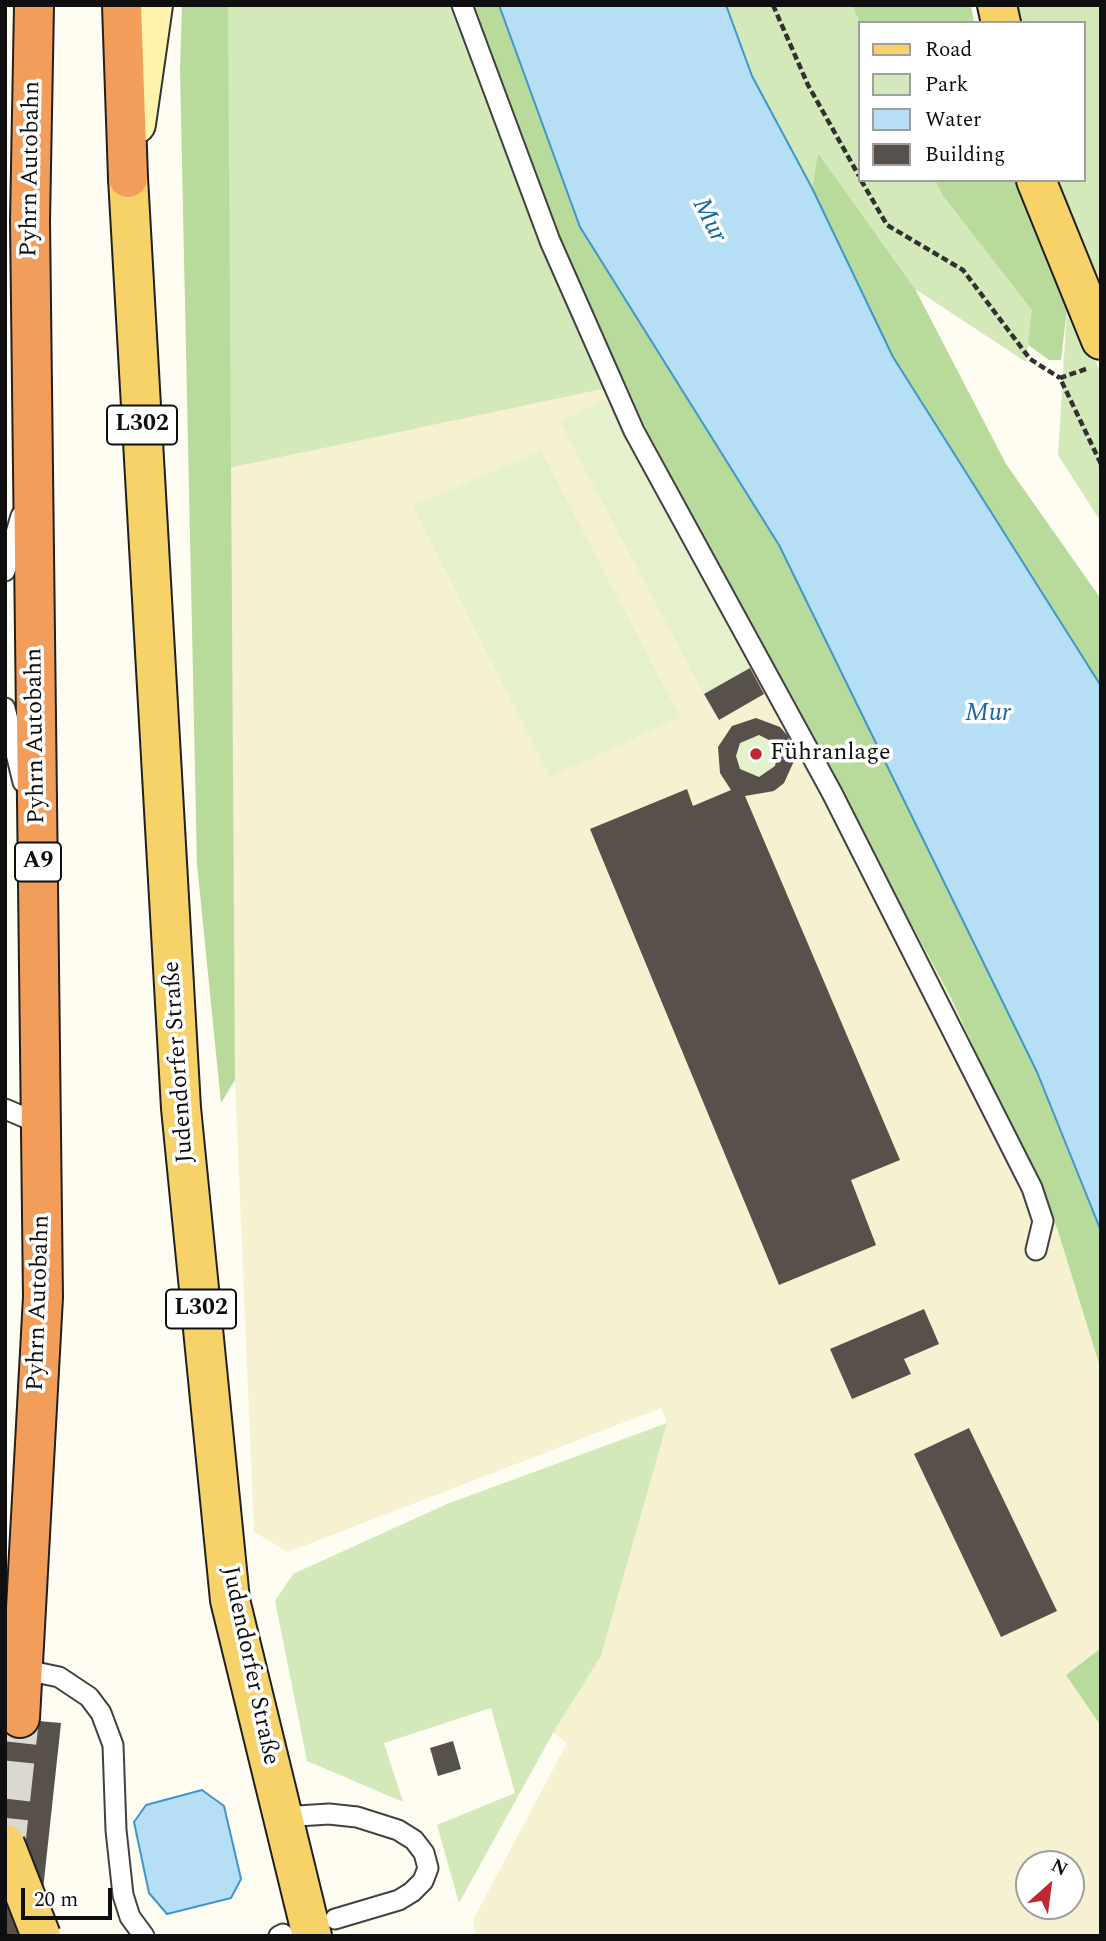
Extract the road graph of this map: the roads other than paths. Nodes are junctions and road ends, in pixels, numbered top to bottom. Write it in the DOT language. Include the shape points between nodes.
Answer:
graph roads {
  1 [pos="34,5"];
  2 [pos="122,5"];
  3 [pos="153,5"];
  4 [pos="461,5"];
  5 [pos="128,178"];
  6 [pos="1038,182"];
  7 [pos="1096,354"];
  8 [pos="33,475"];
  9 [pos="5,571"];
  10 [pos="5,708"];
  11 [pos="38,847"];
  12 [pos="5,1109"];
  13 [pos="43,1125"];
  14 [pos="1036,1250"];
  15 [pos="15,1668"];
  16 [pos="20,1718"];
  17 [pos="282,1817"];
  18 [pos="5,1844"];
  19 [pos="302,1931"];
  20 [pos="41,1936"];
  21 [pos="144,1936"];
  1 -- 8 [label="highway, Pyhrn Autobahn / A9" via="30,221"];
  2 -- 5 [label="highway"];
  3 -- 5 [label="main road, L302"];
  4 -- 14 [label="lane" via="550,241 634,431 832,793 1032,1188 1043,1221"];
  5 -- 17 [label="main road, Judendorfer Straße / L302" via="181,1108 230,1600"];
  6 -- 7 [label="main road"];
  8 -- 9 [label="lane"];
  8 -- 11 [label="highway, Pyhrn Autobahn / A9"];
  10 -- 11 [label="lane"];
  11 -- 13 [label="highway, Pyhrn Autobahn / A9"];
  12 -- 13 [label="lane"];
  13 -- 15 [label="highway, Pyhrn Autobahn / A9" via="43,1297"];
  15 -- 16 [label="highway, Pyhrn Autobahn / A9"];
  15 -- 21 [label="lane" via="59,1677 74,1685 89,1697 109,1729 123,1895 130,1917"];
  17 -- 19 [label="main road, Judendorfer Straße / L302"];
  17 -- 19 [label="lane" via="357,1817 398,1830 414,1840 428,1868 423,1881 399,1899"];
  18 -- 20 [label="main road, bridge"];
}
